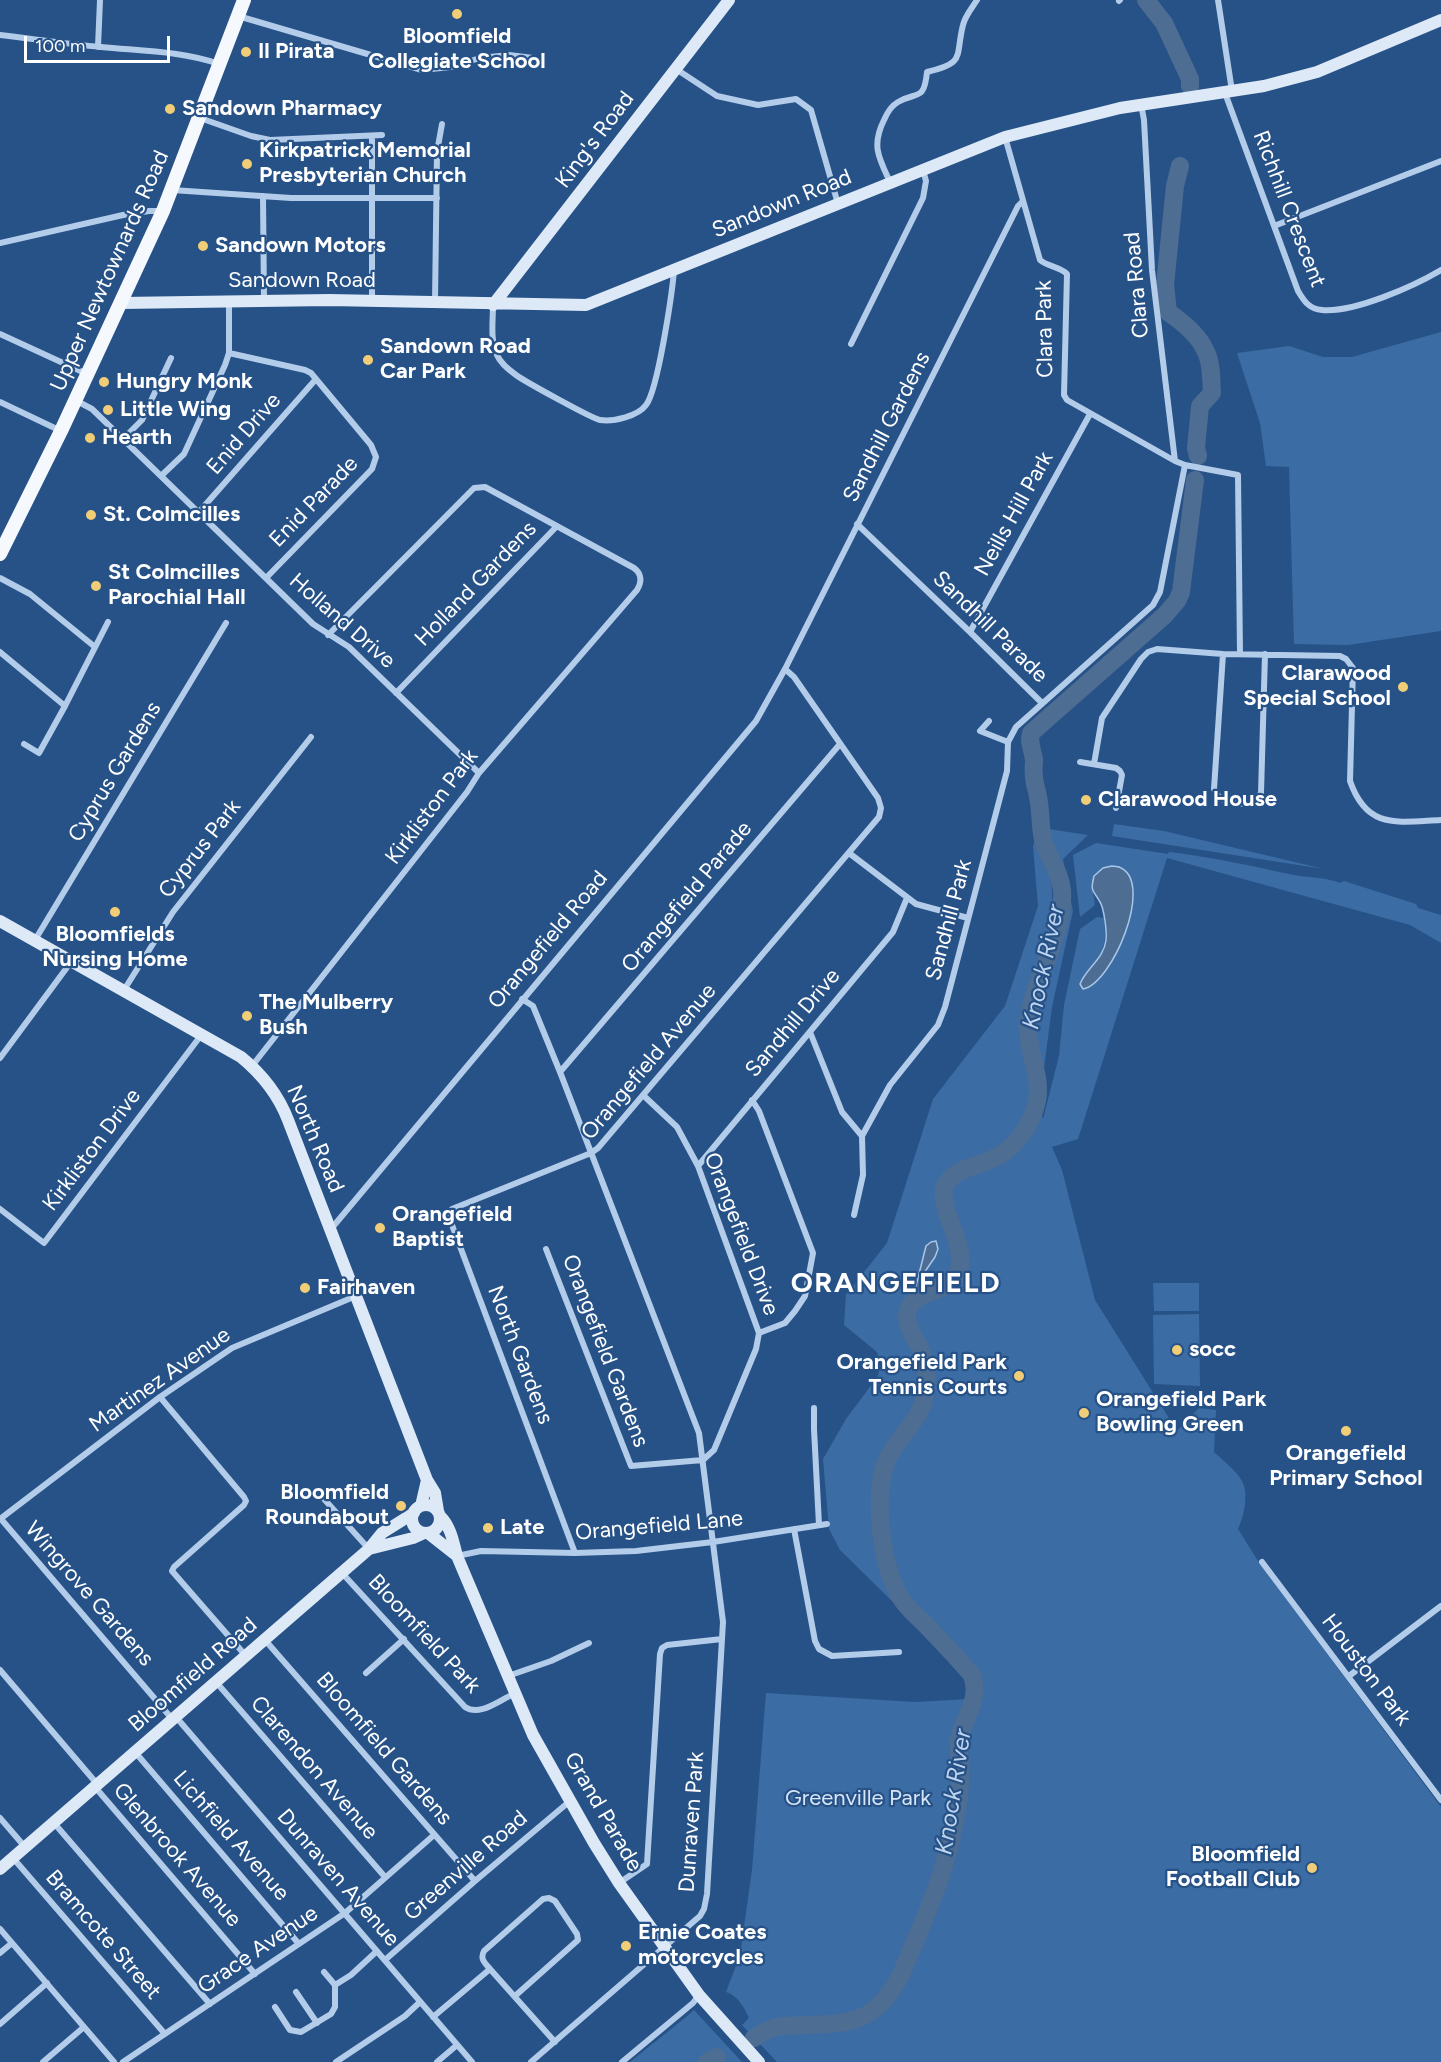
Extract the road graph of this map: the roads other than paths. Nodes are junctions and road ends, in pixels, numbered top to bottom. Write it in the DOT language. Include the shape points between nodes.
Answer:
graph roads {
  1 [pos="100,0"];
  2 [pos="244,0"];
  3 [pos="729,0"];
  4 [pos="977,0"];
  5 [pos="1218,0"];
  6 [pos="238,16"];
  7 [pos="1441,20"];
  8 [pos="0,35"];
  9 [pos="98,47"];
  10 [pos="533,58"];
  11 [pos="219,64"];
  12 [pos="676,69"];
  13 [pos="1228,92"];
  14 [pos="1141,104"];
  15 [pos="199,117"];
  16 [pos="442,124"];
  17 [pos="382,135"];
  18 [pos="372,136"];
  19 [pos="1005,137"];
  20 [pos="1441,161"];
  21 [pos="923,170"];
  22 [pos="890,182"];
  23 [pos="172,190"];
  24 [pos="263,196"];
  25 [pos="437,198"];
  26 [pos="372,199"];
  27 [pos="1022,202"];
  28 [pos="838,204"];
  29 [pos="163,211"];
  30 [pos="1274,226"];
  31 [pos="0,243"];
  32 [pos="1441,270"];
  33 [pos="674,271"];
  34 [pos="229,302"];
  35 [pos="264,302"];
  36 [pos="372,302"];
  37 [pos="435,302"];
  38 [pos="121,303"];
  39 [pos="493,305"];
  40 [pos="0,334"];
  41 [pos="851,344"];
  42 [pos="229,353"];
  43 [pos="171,358"];
  44 [pos="88,374"];
  45 [pos="316,379"];
  46 [pos="75,400"];
  47 [pos="0,402"];
  48 [pos="1090,414"];
  49 [pos="61,431"];
  50 [pos="123,439"];
  51 [pos="1175,461"];
  52 [pos="1185,465"];
  53 [pos="161,476"];
  54 [pos="199,512"];
  55 [pos="857,524"];
  56 [pos="557,526"];
  57 [pos="0,554"];
  58 [pos="0,578"];
  59 [pos="266,578"];
  60 [pos="108,622"];
  61 [pos="226,623"];
  62 [pos="970,632"];
  63 [pos="328,635"];
  64 [pos="95,647"];
  65 [pos="0,652"];
  66 [pos="1223,654"];
  67 [pos="1240,654"];
  68 [pos="1265,654"];
  69 [pos="785,669"];
  70 [pos="396,693"];
  71 [pos="1042,703"];
  72 [pos="65,706"];
  73 [pos="989,721"];
  74 [pos="311,737"];
  75 [pos="1008,742"];
  76 [pos="24,744"];
  77 [pos="840,744"];
  78 [pos="1080,762"];
  79 [pos="1094,764"];
  80 [pos="479,773"];
  81 [pos="1116,808"];
  82 [pos="1441,820"];
  83 [pos="849,853"];
  84 [pos="907,898"];
  85 [pos="968,918"];
  86 [pos="0,921"];
  87 [pos="35,940"];
  88 [pos="72,961"];
  89 [pos="124,990"];
  90 [pos="522,999"];
  91 [pos="810,1032"];
  92 [pos="202,1034"];
  93 [pos="0,1058"];
  94 [pos="252,1066"];
  95 [pos="560,1072"];
  96 [pos="644,1096"];
  97 [pos="752,1100"];
  98 [pos="862,1136"];
  99 [pos="591,1154"];
  100 [pos="698,1166"];
  101 [pos="0,1209"];
  102 [pos="854,1215"];
  103 [pos="330,1229"];
  104 [pos="546,1249"];
  105 [pos="356,1296"];
  106 [pos="759,1333"];
  107 [pos="160,1397"];
  108 [pos="814,1408"];
  109 [pos="703,1460"];
  110 [pos="428,1480"];
  111 [pos="324,1499"];
  112 [pos="417,1510"];
  113 [pos="439,1514"];
  114 [pos="0,1519"];
  115 [pos="827,1524"];
  116 [pos="819,1525"];
  117 [pos="794,1529"];
  118 [pos="426,1533"];
  119 [pos="713,1542"];
  120 [pos="369,1549"];
  121 [pos="575,1553"];
  122 [pos="457,1556"];
  123 [pos="1262,1562"];
  124 [pos="342,1573"];
  125 [pos="1441,1606"];
  126 [pos="722,1639"];
  127 [pos="265,1640"];
  128 [pos="404,1640"];
  129 [pos="589,1643"];
  130 [pos="899,1652"];
  131 [pos="246,1657"];
  132 [pos="0,1670"];
  133 [pos="366,1672"];
  134 [pos="508,1676"];
  135 [pos="1349,1677"];
  136 [pos="216,1683"];
  137 [pos="514,1694"];
  138 [pos="174,1718"];
  139 [pos="135,1752"];
  140 [pos="96,1786"];
  141 [pos="1441,1800"];
  142 [pos="571,1801"];
  143 [pos="0,1818"];
  144 [pos="54,1823"];
  145 [pos="434,1835"];
  146 [pos="26,1847"];
  147 [pos="13,1858"];
  148 [pos="0,1869"];
  149 [pos="385,1877"];
  150 [pos="475,1881"];
  151 [pos="619,1884"];
  152 [pos="345,1913"];
  153 [pos="0,1929"];
  154 [pos="12,1943"];
  155 [pos="299,1944"];
  156 [pos="664,1947"];
  157 [pos="377,1951"];
  158 [pos="0,1953"];
  159 [pos="385,1960"];
  160 [pos="490,1968"];
  161 [pos="324,1972"];
  162 [pos="255,1974"];
  163 [pos="46,1983"];
  164 [pos="335,1985"];
  165 [pos="296,1992"];
  166 [pos="699,1995"];
  167 [pos="514,1996"];
  168 [pos="420,2002"];
  169 [pos="210,2004"];
  170 [pos="275,2007"];
  171 [pos="433,2017"];
  172 [pos="317,2023"];
  173 [pos="0,2024"];
  174 [pos="84,2027"];
  175 [pos="165,2034"];
  176 [pos="555,2042"];
  177 [pos="457,2045"];
  178 [pos="43,2062"];
  179 [pos="114,2062"];
  180 [pos="123,2062"];
  181 [pos="336,2062"];
  182 [pos="437,2062"];
  183 [pos="472,2062"];
  184 [pos="531,2062"];
  185 [pos="622,2062"];
  186 [pos="759,2062"];
  1 -- 9 [label="street"];
  2 -- 6 [label="main road, Upper Newtownards Road"];
  3 -- 12 [label="street, King's Road"];
  4 -- 22 [label="street" via="963,25 958,57 948,67 927,72 922,90 896,103 881,127 876,140 877,154"];
  5 -- 13 [label="street, Richhill Crescent"];
  6 -- 10 [label="street" via="422,70 480,58"];
  6 -- 11 [label="main road, Upper Newtownards Road"];
  7 -- 13 [label="street, Sandown Road" via="1317,72"];
  8 -- 9 [label="street"];
  9 -- 11 [label="street" via="171,53"];
  11 -- 15 [label="main road, Upper Newtownards Road"];
  12 -- 28 [label="street" via="717,96 758,105 796,99 811,110"];
  12 -- 39 [label="street, King's Road"];
  13 -- 14 [label="street, Sandown Road"];
  13 -- 30 [label="street, Richhill Crescent"];
  14 -- 19 [label="street, Sandown Road"];
  14 -- 51 [label="street, Clara Road" via="1152,270"];
  15 -- 18 [label="street" via="270,140"];
  15 -- 23 [label="main road, Upper Newtownards Road"];
  16 -- 25 [label="street" via="437,152"];
  17 -- 18 [label="street"];
  18 -- 26 [label="street"];
  19 -- 21 [label="street, Sandown Road"];
  19 -- 27 [label="street, Clara Park"];
  20 -- 30 [label="street"];
  21 -- 22 [label="street, Sandown Road"];
  21 -- 41 [label="street" via="923,198"];
  22 -- 28 [label="street, Sandown Road"];
  23 -- 24 [label="street"];
  23 -- 29 [label="main road, Upper Newtownards Road"];
  24 -- 26 [label="street"];
  24 -- 35 [label="street"];
  25 -- 26 [label="street"];
  25 -- 37 [label="street"];
  26 -- 36 [label="street"];
  27 -- 48 [label="street, Clara Park" via="1040,260 1066,274 1064,395"];
  27 -- 55 [label="street, Sandhill Gardens"];
  28 -- 33 [label="street, Sandown Road"];
  29 -- 31 [label="street" via="132,214"];
  29 -- 38 [label="main road, Upper Newtownards Road"];
  30 -- 32 [label="street, Richhill Crescent" via="1298,291 1306,304 1321,310 1348,308 1401,290"];
  33 -- 39 [label="street, Sandown Road" via="586,305"];
  33 -- 39 [label="street" via="655,381 647,405 631,417 600,420 516,376 496,354"];
  34 -- 35 [label="street, Sandown Road"];
  34 -- 38 [label="street, Sandown Road"];
  34 -- 42 [label="street"];
  35 -- 36 [label="street, Sandown Road"];
  36 -- 37 [label="street, Sandown Road"];
  37 -- 39 [label="street, Sandown Road"];
  38 -- 44 [label="main road, Upper Newtownards Road"];
  40 -- 44 [label="street"];
  42 -- 45 [label="street, Enid Parade" via="304,370"];
  42 -- 53 [label="street" via="184,454"];
  43 -- 50 [label="street" via="142,420"];
  44 -- 46 [label="main road, Upper Newtownards Road"];
  45 -- 54 [label="street, Enid Drive"];
  45 -- 59 [label="street, Enid Parade" via="375,450 375,463"];
  46 -- 49 [label="main road, Upper Newtownards Road"];
  46 -- 50 [label="street, Holland Drive" via="92,408"];
  47 -- 49 [label="street"];
  48 -- 51 [label="street, Clara Park"];
  48 -- 62 [label="street, Neills Hill Park"];
  49 -- 57 [label="main road, Upper Newtownards Road"];
  50 -- 53 [label="street, Holland Drive"];
  51 -- 52 [label="street, Clara Park"];
  52 -- 67 [label="street, Clara Park" via="1238,475"];
  52 -- 71 [label="street, Sandhill Parade" via="1160,592 1153,604"];
  53 -- 54 [label="street, Holland Drive"];
  54 -- 59 [label="street, Holland Drive"];
  55 -- 62 [label="street, Sandhill Parade"];
  55 -- 69 [label="street, Sandhill Gardens"];
  56 -- 63 [label="street" via="485,487 474,488"];
  56 -- 70 [label="street, Holland Gardens"];
  56 -- 80 [label="street, Kirkliston Park" via="634,568 641,580 637,590"];
  58 -- 64 [label="street" via="30,594"];
  59 -- 63 [label="street, Holland Drive"];
  60 -- 64 [label="street"];
  61 -- 87 [label="street, Cyprus Gardens"];
  62 -- 71 [label="street, Sandhill Parade"];
  63 -- 70 [label="street, Holland Drive" via="350,647"];
  64 -- 72 [label="street"];
  65 -- 72 [label="street"];
  66 -- 67 [label="street"];
  66 -- 68 [label="street" via="1215,789 1224,801 1250,803 1261,793"];
  66 -- 79 [label="street" via="1157,649 1148,652 1102,718"];
  67 -- 68 [label="street"];
  68 -- 82 [label="street" via="1346,659 1353,668 1350,781 1356,797 1365,810 1379,819"];
  69 -- 77 [label="street, Orangefield Avenue"];
  69 -- 90 [label="street, Orangefield Road" via="756,721 736,747"];
  70 -- 80 [label="street, Holland Drive"];
  71 -- 75 [label="street" via="1016,727"];
  72 -- 76 [label="street" via="39,753"];
  73 -- 75 [label="street" via="980,731"];
  74 -- 89 [label="street, Cyprus Park" via="173,912"];
  75 -- 85 [label="street, Sandhill Park" via="1006,771"];
  77 -- 83 [label="street, Orangefield Avenue" via="881,808 879,817"];
  77 -- 95 [label="street, Orangefield Parade"];
  78 -- 79 [label="street"];
  79 -- 81 [label="street" via="1116,768 1122,775"];
  80 -- 94 [label="street, Kirkliston Park"];
  83 -- 84 [label="street"];
  83 -- 96 [label="street, Orangefield Avenue"];
  84 -- 85 [label="street"];
  84 -- 91 [label="street, Sandhill Drive" via="894,932"];
  85 -- 98 [label="street, Sandhill Park" via="938,1025 890,1085"];
  86 -- 87 [label="street, North Road"];
  87 -- 88 [label="street, North Road"];
  88 -- 89 [label="street, North Road"];
  88 -- 93 [label="street"];
  89 -- 92 [label="street, North Road"];
  90 -- 95 [label="street" via="533,1006"];
  90 -- 103 [label="street, Orangefield Road"];
  91 -- 97 [label="street, Sandhill Drive"];
  91 -- 98 [label="street" via="842,1112"];
  92 -- 94 [label="street, North Road"];
  92 -- 101 [label="street, Kirkliston Drive" via="45,1243"];
  94 -- 103 [label="street, North Road" via="273,1090 288,1120"];
  95 -- 99 [label="street"];
  96 -- 99 [label="street, Orangefield Avenue"];
  96 -- 100 [label="street, Orangefield Drive" via="677,1127"];
  97 -- 100 [label="street, Sandhill Drive"];
  97 -- 106 [label="street" via="813,1253 804,1296 795,1311 785,1323"];
  98 -- 102 [label="street" via="863,1175"];
  99 -- 109 [label="street, Orangefield Avenue" via="699,1434"];
  99 -- 121 [label="street, North Gardens" via="452,1209 449,1217"];
  100 -- 106 [label="street, Orangefield Drive"];
  103 -- 105 [label="street, North Road"];
  104 -- 109 [label="street, Orangefield Gardens" via="631,1466"];
  105 -- 107 [label="street, Martinez Avenue" via="232,1348"];
  105 -- 110 [label="street, North Road"];
  106 -- 109 [label="street, Orangefield Drive" via="714,1450"];
  107 -- 114 [label="street, Martinez Avenue"];
  107 -- 131 [label="street" via="246,1501 172,1571"];
  108 -- 116 [label="street"];
  109 -- 119 [label="street, Orangefield Avenue"];
  110 -- 112 [label="street"];
  110 -- 113 [label="street"];
  111 -- 120 [label="street"];
  112 -- 113 [label="street" via="430,1506"];
  112 -- 118 [label="street" via="414,1526"];
  112 -- 120 [label="street, Bloomfield Road" via="382,1533"];
  113 -- 118 [label="street" via="438,1526"];
  113 -- 122 [label="street, Grand Parade" via="447,1523"];
  114 -- 138 [label="street, Wingrove Gardens"];
  115 -- 116 [label="street, Orangefield Lane"];
  116 -- 117 [label="street, Orangefield Lane"];
  117 -- 119 [label="street, Orangefield Lane"];
  117 -- 130 [label="street" via="819,1649 832,1656"];
  118 -- 120 [label="street"];
  118 -- 122 [label="street, Grand Parade"];
  119 -- 121 [label="street, Orangefield Lane"];
  119 -- 126 [label="street, Dunraven Park"];
  120 -- 124 [label="street, Bloomfield Road"];
  121 -- 122 [label="street, Orangefield Lane" via="481,1551"];
  122 -- 134 [label="street, Grand Parade"];
  123 -- 135 [label="street, Houston Park"];
  124 -- 127 [label="street, Bloomfield Road"];
  124 -- 128 [label="street, Bloomfield Park"];
  125 -- 135 [label="street"];
  126 -- 151 [label="street" via="662,1648 647,1864"];
  126 -- 156 [label="street, Dunraven Park" via="706,1903 700,1916"];
  127 -- 131 [label="street, Bloomfield Road"];
  127 -- 145 [label="street, Bloomfield Gardens"];
  128 -- 133 [label="street"];
  128 -- 137 [label="street, Bloomfield Park" via="472,1711 480,1711"];
  129 -- 134 [label="street"];
  131 -- 136 [label="street, Bloomfield Road"];
  132 -- 140 [label="street, Glenbrook Avenue"];
  134 -- 137 [label="street, Grand Parade"];
  135 -- 141 [label="street, Houston Park"];
  136 -- 138 [label="street, Bloomfield Road"];
  136 -- 149 [label="street, Clarendon Avenue"];
  137 -- 142 [label="street, Grand Parade"];
  138 -- 139 [label="street, Bloomfield Road"];
  138 -- 152 [label="street, Dunraven Avenue"];
  139 -- 140 [label="street, Bloomfield Road"];
  139 -- 155 [label="street, Lichfield Avenue"];
  140 -- 144 [label="street, Bloomfield Road"];
  140 -- 162 [label="street, Glenbrook Avenue"];
  142 -- 150 [label="street, Greenville Road"];
  142 -- 151 [label="street, Grand Parade"];
  143 -- 146 [label="street"];
  144 -- 146 [label="street, Bloomfield Road"];
  144 -- 169 [label="street"];
  145 -- 149 [label="street, Grace Avenue"];
  145 -- 150 [label="street, Bloomfield Gardens"];
  146 -- 147 [label="street, Bloomfield Road"];
  147 -- 148 [label="street, Bloomfield Road"];
  147 -- 175 [label="street, Bramcote Street"];
  149 -- 152 [label="street, Grace Avenue"];
  150 -- 159 [label="street, Greenville Road"];
  151 -- 156 [label="street, Grand Parade"];
  152 -- 155 [label="street, Grace Avenue"];
  152 -- 157 [label="street, Dunraven Avenue"];
  153 -- 154 [label="street"];
  154 -- 158 [label="street"];
  154 -- 163 [label="street"];
  155 -- 162 [label="street, Grace Avenue"];
  156 -- 166 [label="street, Grand Parade"];
  156 -- 176 [label="street, Dunraven Park"];
  157 -- 159 [label="street, Dunraven Avenue"];
  157 -- 164 [label="street"];
  159 -- 168 [label="street, Dunraven Avenue"];
  160 -- 167 [label="street"];
  160 -- 167 [label="street" via="483,1960 484,1951 543,1899 555,1900 578,1940"];
  160 -- 171 [label="street"];
  161 -- 164 [label="street"];
  162 -- 169 [label="street, Grace Avenue"];
  163 -- 173 [label="street"];
  163 -- 174 [label="street"];
  164 -- 172 [label="street" via="334,2012"];
  165 -- 172 [label="street"];
  166 -- 185 [label="street"];
  166 -- 186 [label="street, Grand Parade"];
  167 -- 176 [label="street"];
  168 -- 171 [label="street, Dunraven Avenue"];
  168 -- 181 [label="street"];
  169 -- 175 [label="street, Grace Avenue"];
  170 -- 172 [label="street" via="294,2032"];
  171 -- 177 [label="street, Dunraven Avenue"];
  174 -- 178 [label="street"];
  174 -- 179 [label="street"];
  175 -- 180 [label="street, Grace Avenue"];
  176 -- 184 [label="street, Dunraven Park"];
  177 -- 182 [label="street"];
  177 -- 183 [label="street, Dunraven Avenue"];
}
